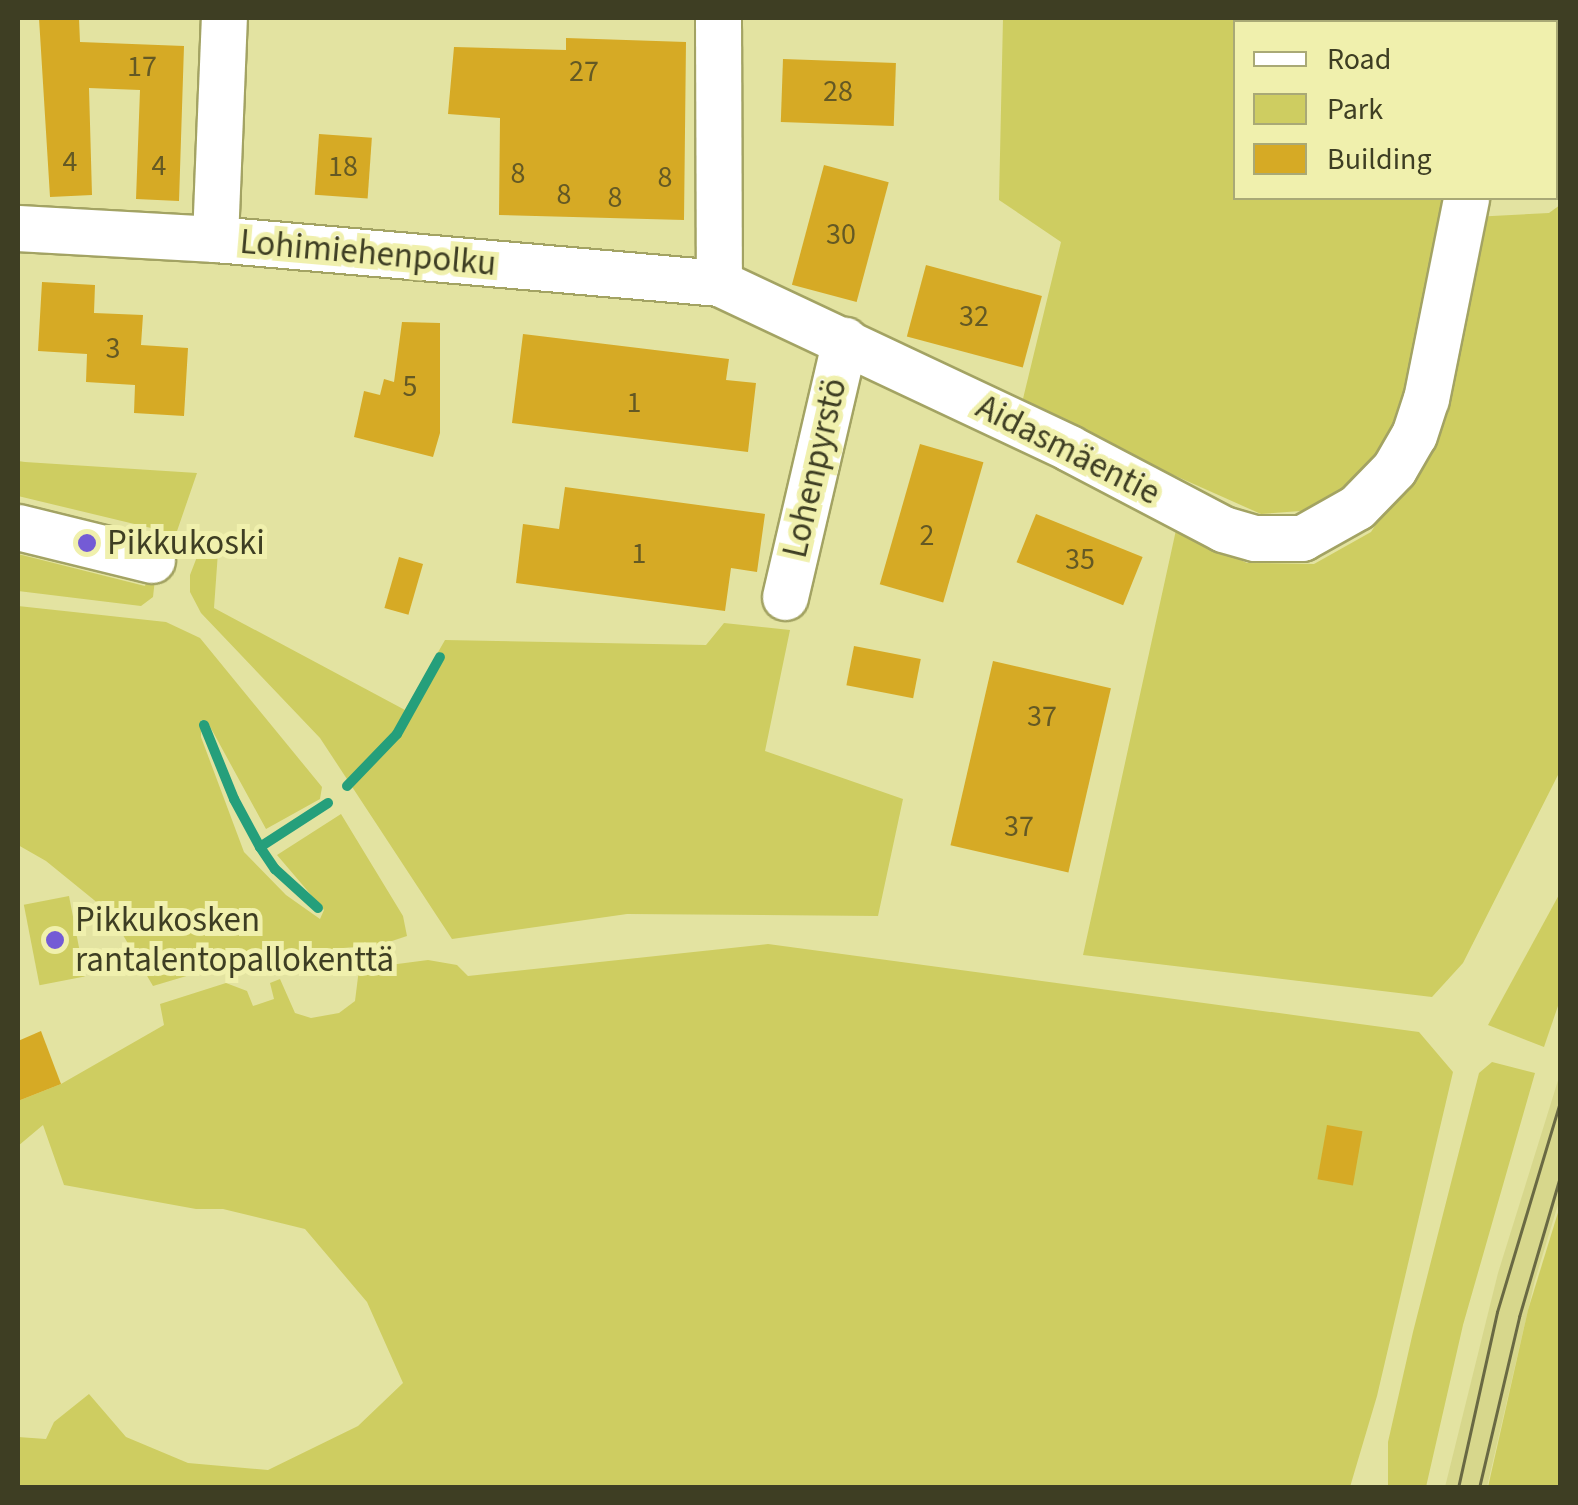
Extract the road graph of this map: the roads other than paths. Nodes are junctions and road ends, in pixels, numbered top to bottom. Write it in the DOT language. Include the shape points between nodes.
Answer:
graph roads {
  1 [pos="224,18"];
  2 [pos="718,18"];
  3 [pos="1466,200"];
  4 [pos="18,228"];
  5 [pos="215,239"];
  6 [pos="719,283"];
  7 [pos="845,340"];
  8 [pos="18,527"];
  9 [pos="152,560"];
  10 [pos="785,597"];
  1 -- 5 [label="street"];
  2 -- 6 [label="street"];
  3 -- 7 [label="street, Aidasmäentie" via="1414,434 1394,469 1357,507 1302,538 1255,538 1223,529"];
  4 -- 5 [label="street, Lohimiehenpolku"];
  5 -- 6 [label="street, Lohimiehenpolku"];
  6 -- 7 [label="street, Aidasmäentie"];
  7 -- 10 [label="street, Lohenpyrstö"];
  8 -- 9 [label="street"];
}
